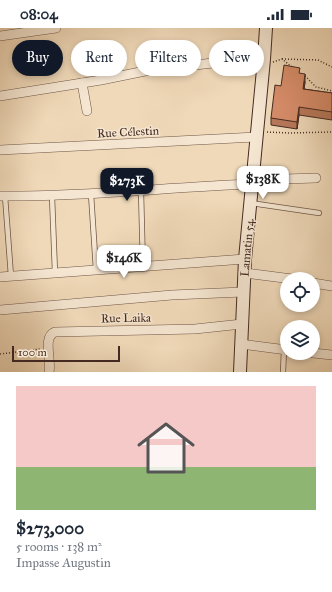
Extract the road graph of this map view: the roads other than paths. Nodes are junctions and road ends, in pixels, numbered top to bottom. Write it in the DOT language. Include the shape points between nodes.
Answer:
graph roads {
  1 [pos="56,28"];
  2 [pos="266,28"];
  3 [pos="0,36"];
  4 [pos="264,59"];
  5 [pos="209,63"];
  6 [pos="262,76"];
  7 [pos="82,83"];
  8 [pos="0,96"];
  9 [pos="87,111"];
  10 [pos="257,134"];
  11 [pos="0,150"];
  12 [pos="316,178"];
  13 [pos="253,182"];
  14 [pos="141,191"];
  15 [pos="91,194"];
  16 [pos="3,196"];
  17 [pos="52,196"];
  18 [pos="251,203"];
  19 [pos="319,213"];
  20 [pos="245,260"];
  21 [pos="143,268"];
  22 [pos="96,270"];
  23 [pos="245,272"];
  24 [pos="55,273"];
  25 [pos="12,276"];
  26 [pos="0,277"];
  27 [pos="280,277"];
  28 [pos="320,284"];
  29 [pos="332,286"];
  30 [pos="243,292"];
  31 [pos="0,310"];
  32 [pos="242,324"];
  33 [pos="241,344"];
  34 [pos="280,349"];
  35 [pos="320,354"];
  36 [pos="332,355"];
  37 [pos="285,360"];
  38 [pos="48,372"];
  39 [pos="240,372"];
  40 [pos="283,372"];
  1 -- 3 [label="street"];
  2 -- 4 [label="street, Lamatin 54"];
  5 -- 7 [label="street" via="150,70"];
  6 -- 10 [label="street, Lamatin 54"];
  7 -- 8 [label="street"];
  7 -- 9 [label="street"];
  10 -- 11 [label="street, Rue Célestin"];
  10 -- 13 [label="street, Lamatin 54"];
  12 -- 13 [label="street"];
  13 -- 14 [label="street"];
  13 -- 18 [label="street, Lamatin 54"];
  14 -- 15 [label="street"];
  14 -- 21 [label="lane"];
  15 -- 17 [label="street"];
  15 -- 22 [label="lane"];
  16 -- 17 [label="street"];
  16 -- 25 [label="lane"];
  17 -- 24 [label="lane"];
  18 -- 19 [label="lane"];
  18 -- 20 [label="street, Lamatin 54"];
  20 -- 21 [label="street"];
  20 -- 23 [label="street, Lamatin 54"];
  21 -- 22 [label="street"];
  22 -- 24 [label="street"];
  23 -- 27 [label="street"];
  23 -- 30 [label="street, Lamatin 54"];
  24 -- 25 [label="street"];
  25 -- 26 [label="street"];
  28 -- 29 [label="street"];
  30 -- 31 [label="street" via="172,295"];
  30 -- 32 [label="street, Lamatin 54"];
  32 -- 33 [label="street, Lamatin 54"];
  32 -- 38 [label="street, Rue Laika" via="55,332 48,338"];
  33 -- 34 [label="street"];
  33 -- 39 [label="street, Lamatin 54"];
  35 -- 36 [label="street"];
  37 -- 40 [label="lane"];
}
